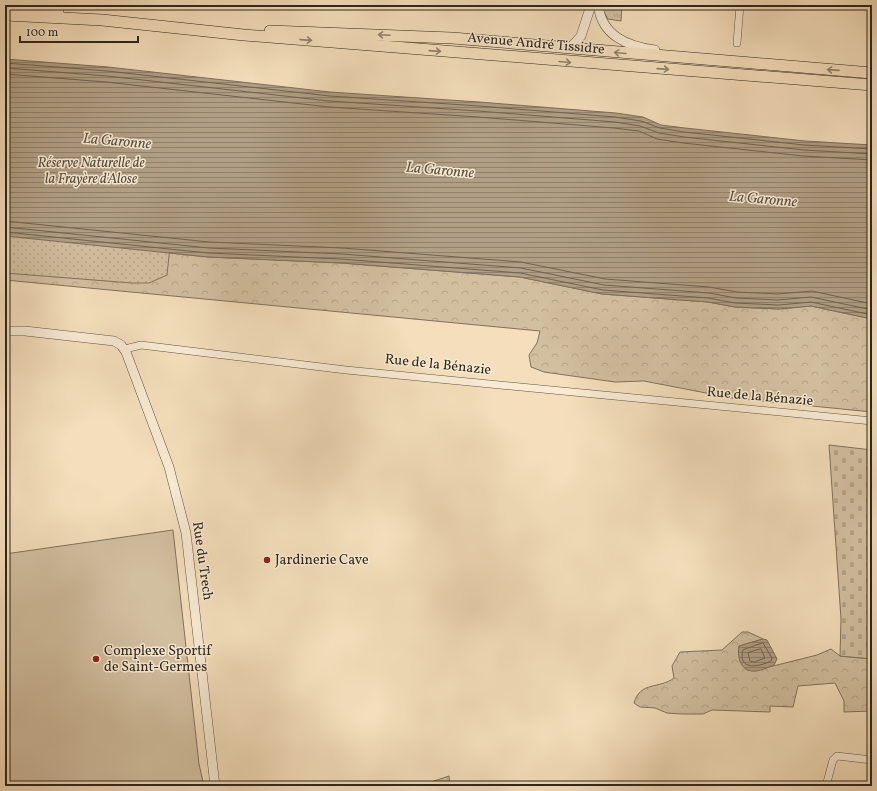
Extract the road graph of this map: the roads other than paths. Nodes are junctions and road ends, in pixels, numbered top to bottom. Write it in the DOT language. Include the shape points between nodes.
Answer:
graph roads {
  1 [pos="16,5"];
  2 [pos="591,5"];
  3 [pos="598,5"];
  4 [pos="740,5"];
  5 [pos="5,15"];
  6 [pos="102,20"];
  7 [pos="197,30"];
  8 [pos="737,43"];
  9 [pos="571,47"];
  10 [pos="733,62"];
  11 [pos="872,73"];
  12 [pos="872,85"];
  13 [pos="5,331"];
  14 [pos="125,349"];
  15 [pos="872,421"];
  16 [pos="872,760"];
  17 [pos="215,786"];
  18 [pos="826,786"];
  1 -- 6 [label="main road, Avenue André Tissidre"];
  2 -- 9 [label="street" via="582,36"];
  3 -- 10 [label="street" via="602,23 611,34 629,45"];
  4 -- 8 [label="street"];
  5 -- 6 [label="main road, Avenue André Tissidre"];
  6 -- 7 [label="main road, Avenue André Tissidre"];
  9 -- 7 [label="main road, Avenue André Tissidre, one-way" via="323,32"];
  7 -- 12 [label="main road, Avenue André Tissidre, one-way" via="244,36"];
  10 -- 9 [label="main road, Avenue André Tissidre, one-way"];
  11 -- 10 [label="main road, Avenue André Tissidre, one-way"];
  13 -- 14 [label="street" via="114,341"];
  14 -- 15 [label="street, Rue de la Bénazie" via="141,345 346,370"];
  14 -- 17 [label="street, Rue du Trech" via="169,467 186,533"];
  16 -- 18 [label="street" via="837,756 833,760"];
}
